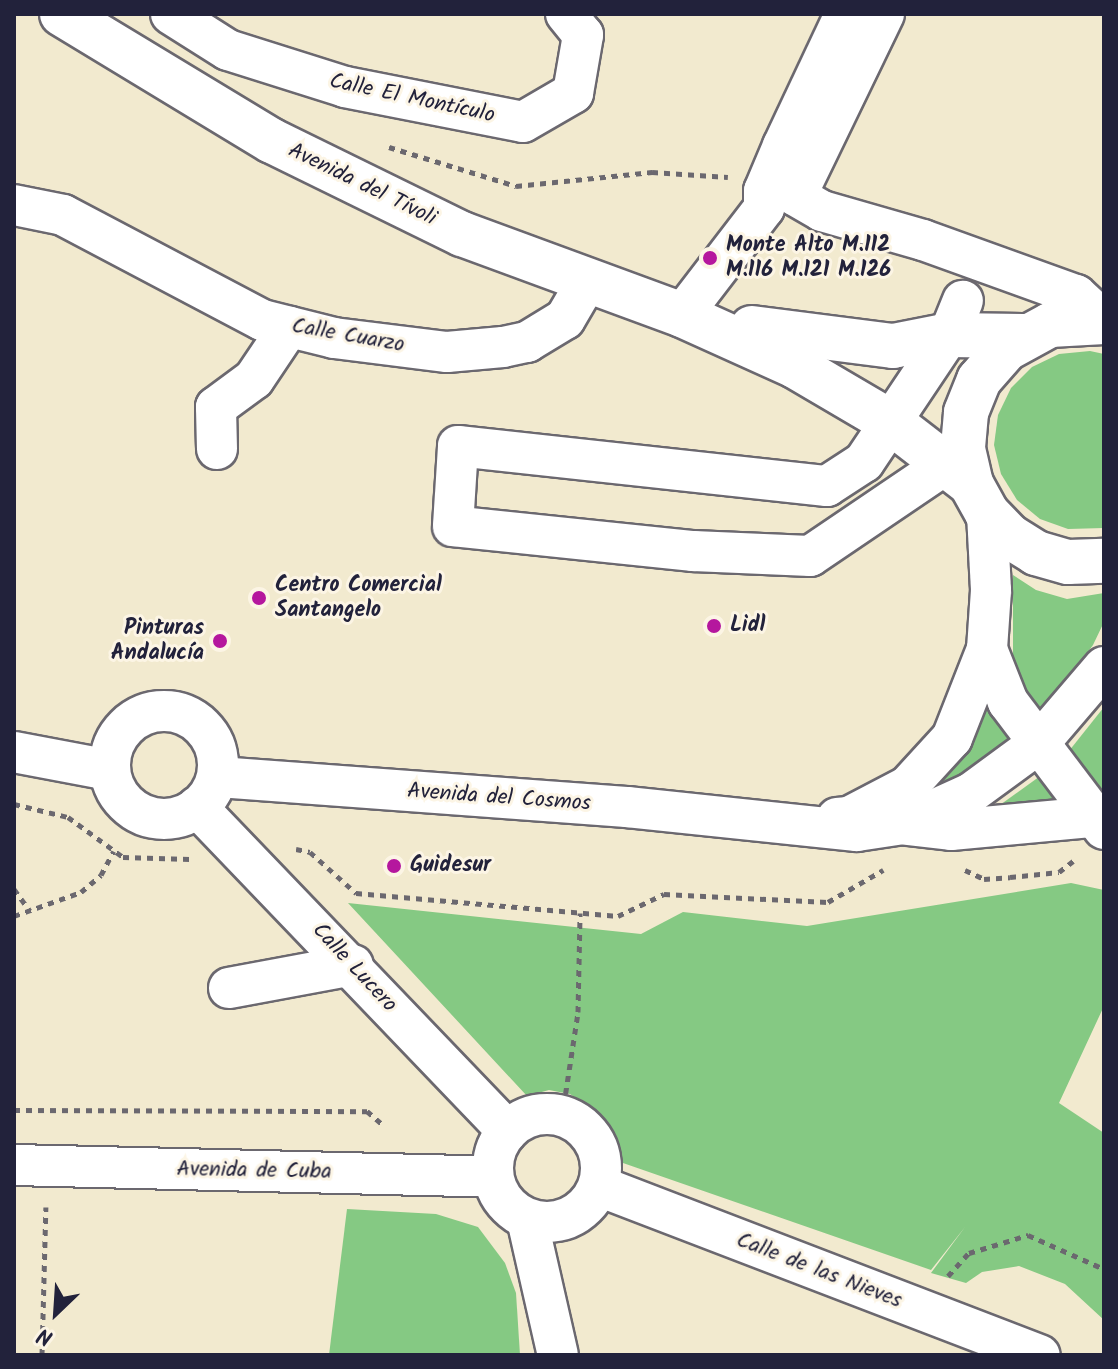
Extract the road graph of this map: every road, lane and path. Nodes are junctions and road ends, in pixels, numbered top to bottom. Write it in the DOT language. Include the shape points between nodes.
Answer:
graph roads {
  1 [pos="62,14"];
  2 [pos="171,14"];
  3 [pos="566,14"];
  4 [pos="845,14"];
  5 [pos="884,14"];
  6 [pos="14,205"];
  7 [pos="764,208"];
  8 [pos="586,283"];
  9 [pos="682,315"];
  10 [pos="1104,321"];
  11 [pos="962,323"];
  12 [pos="289,327"];
  13 [pos="1023,336"];
  14 [pos="979,380"];
  15 [pos="892,423"];
  16 [pos="217,449"];
  17 [pos="968,487"];
  18 [pos="1104,561"];
  19 [pos="987,649"];
  20 [pos="1104,667"];
  21 [pos="1039,743"];
  22 [pos="14,752"];
  23 [pos="109,770"];
  24 [pos="208,792"];
  25 [pos="14,804"];
  26 [pos="779,821"];
  27 [pos="903,824"];
  28 [pos="1093,833"];
  29 [pos="114,851"];
  30 [pos="265,853"];
  31 [pos="204,860"];
  32 [pos="896,863"];
  33 [pos="959,865"];
  34 [pos="14,889"];
  35 [pos="30,911"];
  36 [pos="580,913"];
  37 [pos="14,916"];
  38 [pos="353,965"];
  39 [pos="229,988"];
  40 [pos="14,1110"];
  41 [pos="562,1117"];
  42 [pos="382,1124"];
  43 [pos="508,1131"];
  44 [pos="30,1165"];
  45 [pos="493,1177"];
  46 [pos="599,1186"];
  47 [pos="527,1219"];
  48 [pos="1104,1269"];
  49 [pos="929,1313"];
  50 [pos="42,1355"];
  51 [pos="558,1355"];
  52 [pos="1040,1355"];
  1 -- 8 [label="main road, Avenida del Tívoli" via="272,141 462,234"];
  2 -- 3 [label="street, Calle El Montículo" via="228,50 345,87 523,122 573,93 583,35"];
  4 -- 7 [label="street" via="764,191"];
  5 -- 10 [label="street" via="796,196 802,203 1076,295"];
  6 -- 12 [label="street, Calle Cuarzo" via="63,215 262,320"];
  7 -- 9 [label="street"];
  7 -- 11 [label="street" via="920,262"];
  8 -- 9 [label="main road, Avenida del Tívoli"];
  8 -- 12 [label="street, Calle Cuarzo" via="565,319 527,342 503,347 447,352"];
  9 -- 11 [label="main road, Avenida del Tívoli" via="818,341 878,345"];
  9 -- 15 [label="main road, Avenida del Tívoli" via="795,366"];
  10 -- 13 [label="main road" via="1050,325"];
  11 -- 13 [label="main road, Avenida del Tívoli"];
  11 -- 14 [label="street"];
  11 -- 15 [label="street"];
  12 -- 16 [label="street" via="254,379 216,407"];
  13 -- 14 [label="main road"];
  14 -- 17 [label="main road" via="966,413"];
  15 -- 17 [label="main road, Avenida del Tívoli"];
  15 -- 17 [label="street" via="864,462 827,486 458,446 453,526 693,551 810,556"];
  17 -- 18 [label="main road, Avenida del Tívoli" via="1009,536 1036,553 1068,562"];
  17 -- 19 [label="street"];
  19 -- 21 [label="street" via="1008,702"];
  19 -- 26 [label="street" via="952,738 908,786 849,817"];
  20 -- 21 [label="street"];
  21 -- 27 [label="street" via="971,793"];
  21 -- 28 [label="street"];
  22 -- 23 [label="street"];
  23 -- 24 [label="street" via="119,796 150,819 170,820"];
  23 -- 24 [label="street" via="112,747 123,728 146,713 181,712 207,730 217,751"];
  24 -- 26 [label="street, Avenida del Cosmos"];
  24 -- 30 [label="street, Calle Lucero"];
  25 -- 29 [label="path" via="68,817"];
  26 -- 27 [label="street" via="857,831"];
  27 -- 28 [label="street"];
  28 -- 33 [label="path" via="1059,872 984,879"];
  29 -- 31 [label="path" via="123,857"];
  29 -- 35 [label="path" via="101,875 81,892"];
  30 -- 36 [label="path" via="310,852 356,893"];
  30 -- 38 [label="street, Calle Lucero"];
  32 -- 36 [label="path" via="828,902 664,894 618,916"];
  34 -- 35 [label="path"];
  35 -- 37 [label="path"];
  36 -- 41 [label="path" via="578,1012"];
  38 -- 39 [label="street"];
  38 -- 43 [label="street, Calle Lucero"];
  40 -- 42 [label="path" via="367,1111"];
  41 -- 43 [label="street" via="537,1115"];
  41 -- 46 [label="street" via="588,1132 598,1149"];
  43 -- 45 [label="street" via="494,1155"];
  44 -- 45 [label="street, Avenida de Cuba"];
  44 -- 50 [label="path"];
  45 -- 47 [label="street" via="511,1210"];
  46 -- 47 [label="street" via="573,1216 555,1223"];
  46 -- 49 [label="street, Calle de las Nieves"];
  47 -- 51 [label="street"];
  48 -- 49 [label="path" via="1028,1235 969,1253 951,1270"];
  49 -- 52 [label="street, Calle de las Nieves"];
}
